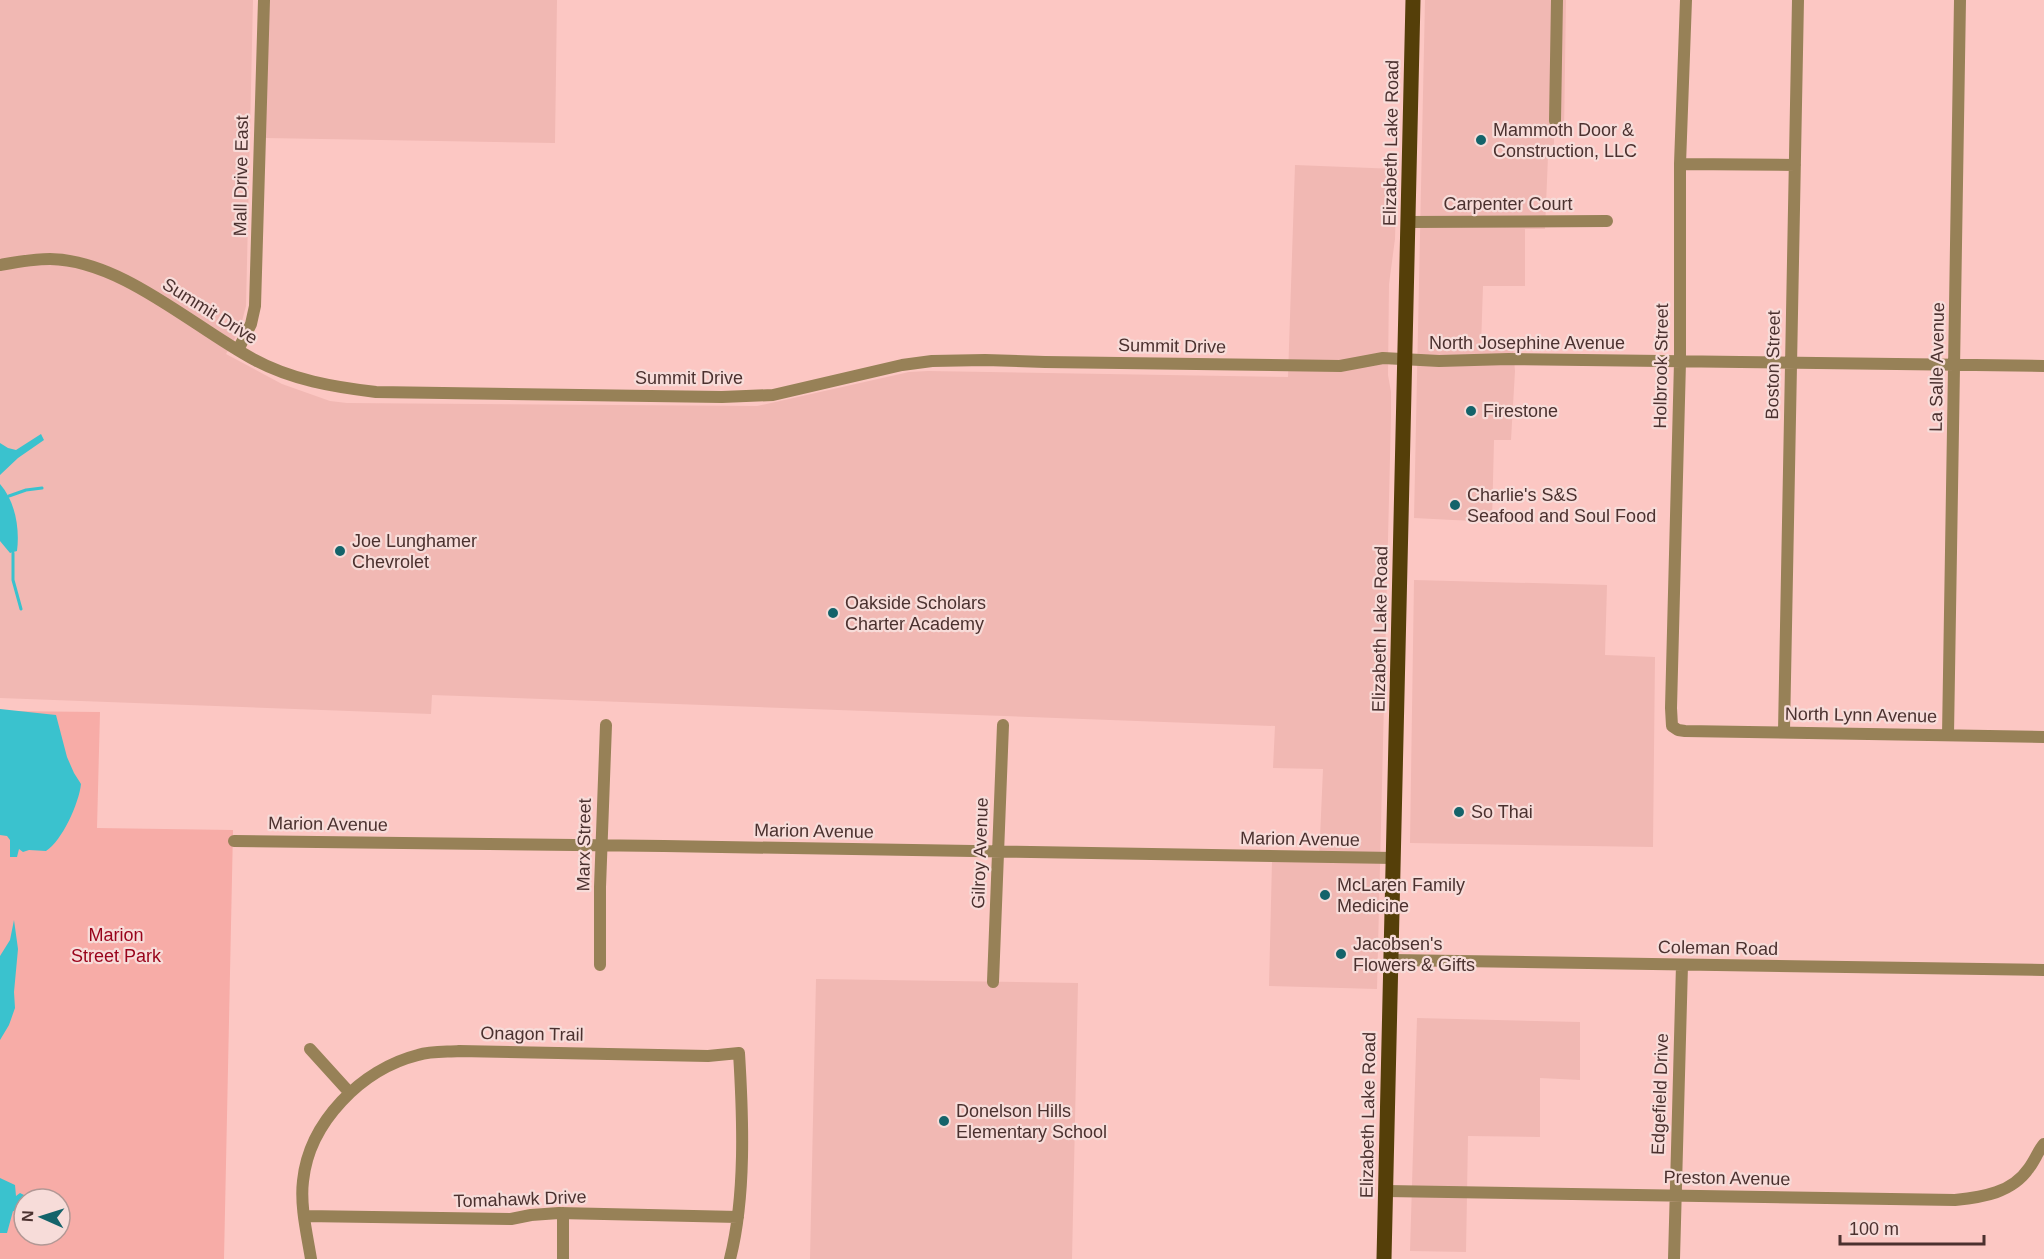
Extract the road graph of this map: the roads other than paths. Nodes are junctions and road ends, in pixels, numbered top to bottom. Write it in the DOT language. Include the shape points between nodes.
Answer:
graph roads {
  1 [pos="264,0"];
  2 [pos="1413,0"];
  3 [pos="1557,0"];
  4 [pos="1686,0"];
  5 [pos="1798,0"];
  6 [pos="1960,0"];
  7 [pos="1555,121"];
  8 [pos="1680,164"];
  9 [pos="1795,165"];
  10 [pos="1607,221"];
  11 [pos="1408,222"];
  12 [pos="0,266"];
  13 [pos="238,350"];
  14 [pos="1406,359"];
  15 [pos="1680,362"];
  16 [pos="1791,362"];
  17 [pos="1955,365"];
  18 [pos="2044,366"];
  19 [pos="606,725"];
  20 [pos="1003,725"];
  21 [pos="1678,730"];
  22 [pos="1784,731"];
  23 [pos="1948,735"];
  24 [pos="2044,737"];
  25 [pos="234,841"];
  26 [pos="602,845"];
  27 [pos="998,853"];
  28 [pos="1394,858"];
  29 [pos="1391,960"];
  30 [pos="600,965"];
  31 [pos="1682,965"];
  32 [pos="2044,970"];
  33 [pos="993,982"];
  34 [pos="310,1049"];
  35 [pos="350,1092"];
  36 [pos="2044,1144"];
  37 [pos="1386,1191"];
  38 [pos="1675,1195"];
  39 [pos="564,1213"];
  40 [pos="304,1216"];
  41 [pos="738,1217"];
  42 [pos="310,1259"];
  43 [pos="563,1259"];
  44 [pos="730,1259"];
  45 [pos="1384,1259"];
  46 [pos="1674,1259"];
  1 -- 13 [label="street, Mall Drive East" via="255,306"];
  2 -- 11 [label="main road, Elizabeth Lake Road"];
  3 -- 7 [label="street"];
  4 -- 8 [label="street, Holbrook Street"];
  5 -- 9 [label="street, Boston Street"];
  6 -- 17 [label="street, La Salle Avenue"];
  8 -- 9 [label="street"];
  8 -- 15 [label="street, Holbrook Street"];
  9 -- 16 [label="street, Boston Street"];
  10 -- 11 [label="street, Carpenter Court"];
  11 -- 14 [label="main road, Elizabeth Lake Road"];
  12 -- 13 [label="street, Summit Drive" via="52,259 115,274"];
  13 -- 14 [label="street, Summit Drive" via="295,376 337,388 376,392 722,397 772,395 902,364 932,361 1340,366 1383,358"];
  14 -- 15 [label="street, North Josephine Avenue"];
  14 -- 28 [label="main road, Elizabeth Lake Road"];
  15 -- 16 [label="street, North Josephine Avenue"];
  15 -- 21 [label="street, Holbrook Street" via="1671,708 1672,726"];
  16 -- 17 [label="street, North Josephine Avenue"];
  16 -- 22 [label="street, Boston Street"];
  17 -- 18 [label="street, North Josephine Avenue"];
  17 -- 23 [label="street, La Salle Avenue"];
  19 -- 26 [label="street, Marx Street"];
  20 -- 27 [label="street, Gilroy Avenue"];
  21 -- 22 [label="street, North Lynn Avenue"];
  22 -- 23 [label="street, North Lynn Avenue"];
  23 -- 24 [label="street, North Lynn Avenue"];
  25 -- 26 [label="street, Marion Avenue"];
  26 -- 27 [label="street, Marion Avenue"];
  26 -- 30 [label="street, Marx Street"];
  27 -- 28 [label="street, Marion Avenue"];
  27 -- 33 [label="street, Gilroy Avenue"];
  28 -- 29 [label="main road, Elizabeth Lake Road"];
  29 -- 31 [label="street, Coleman Road"];
  29 -- 37 [label="main road, Elizabeth Lake Road"];
  31 -- 32 [label="street, Coleman Road"];
  31 -- 38 [label="street, Edgefield Drive"];
  34 -- 35 [label="street"];
  35 -- 40 [label="street, Onagon Trail" via="333,1112 309,1155 303,1181"];
  35 -- 41 [label="street, Onagon Trail" via="375,1072 419,1054 739,1053"];
  36 -- 38 [label="street, Preston Avenue" via="2020,1178 1989,1196 1955,1200"];
  37 -- 38 [label="street, Preston Avenue"];
  37 -- 45 [label="main road, Elizabeth Lake Road"];
  38 -- 46 [label="street, Edgefield Drive"];
  39 -- 40 [label="street, Tomahawk Drive" via="511,1220"];
  39 -- 41 [label="street, Tomahawk Drive"];
  39 -- 43 [label="street"];
  40 -- 42 [label="street, Onagon Trail"];
  41 -- 44 [label="street"];
}
